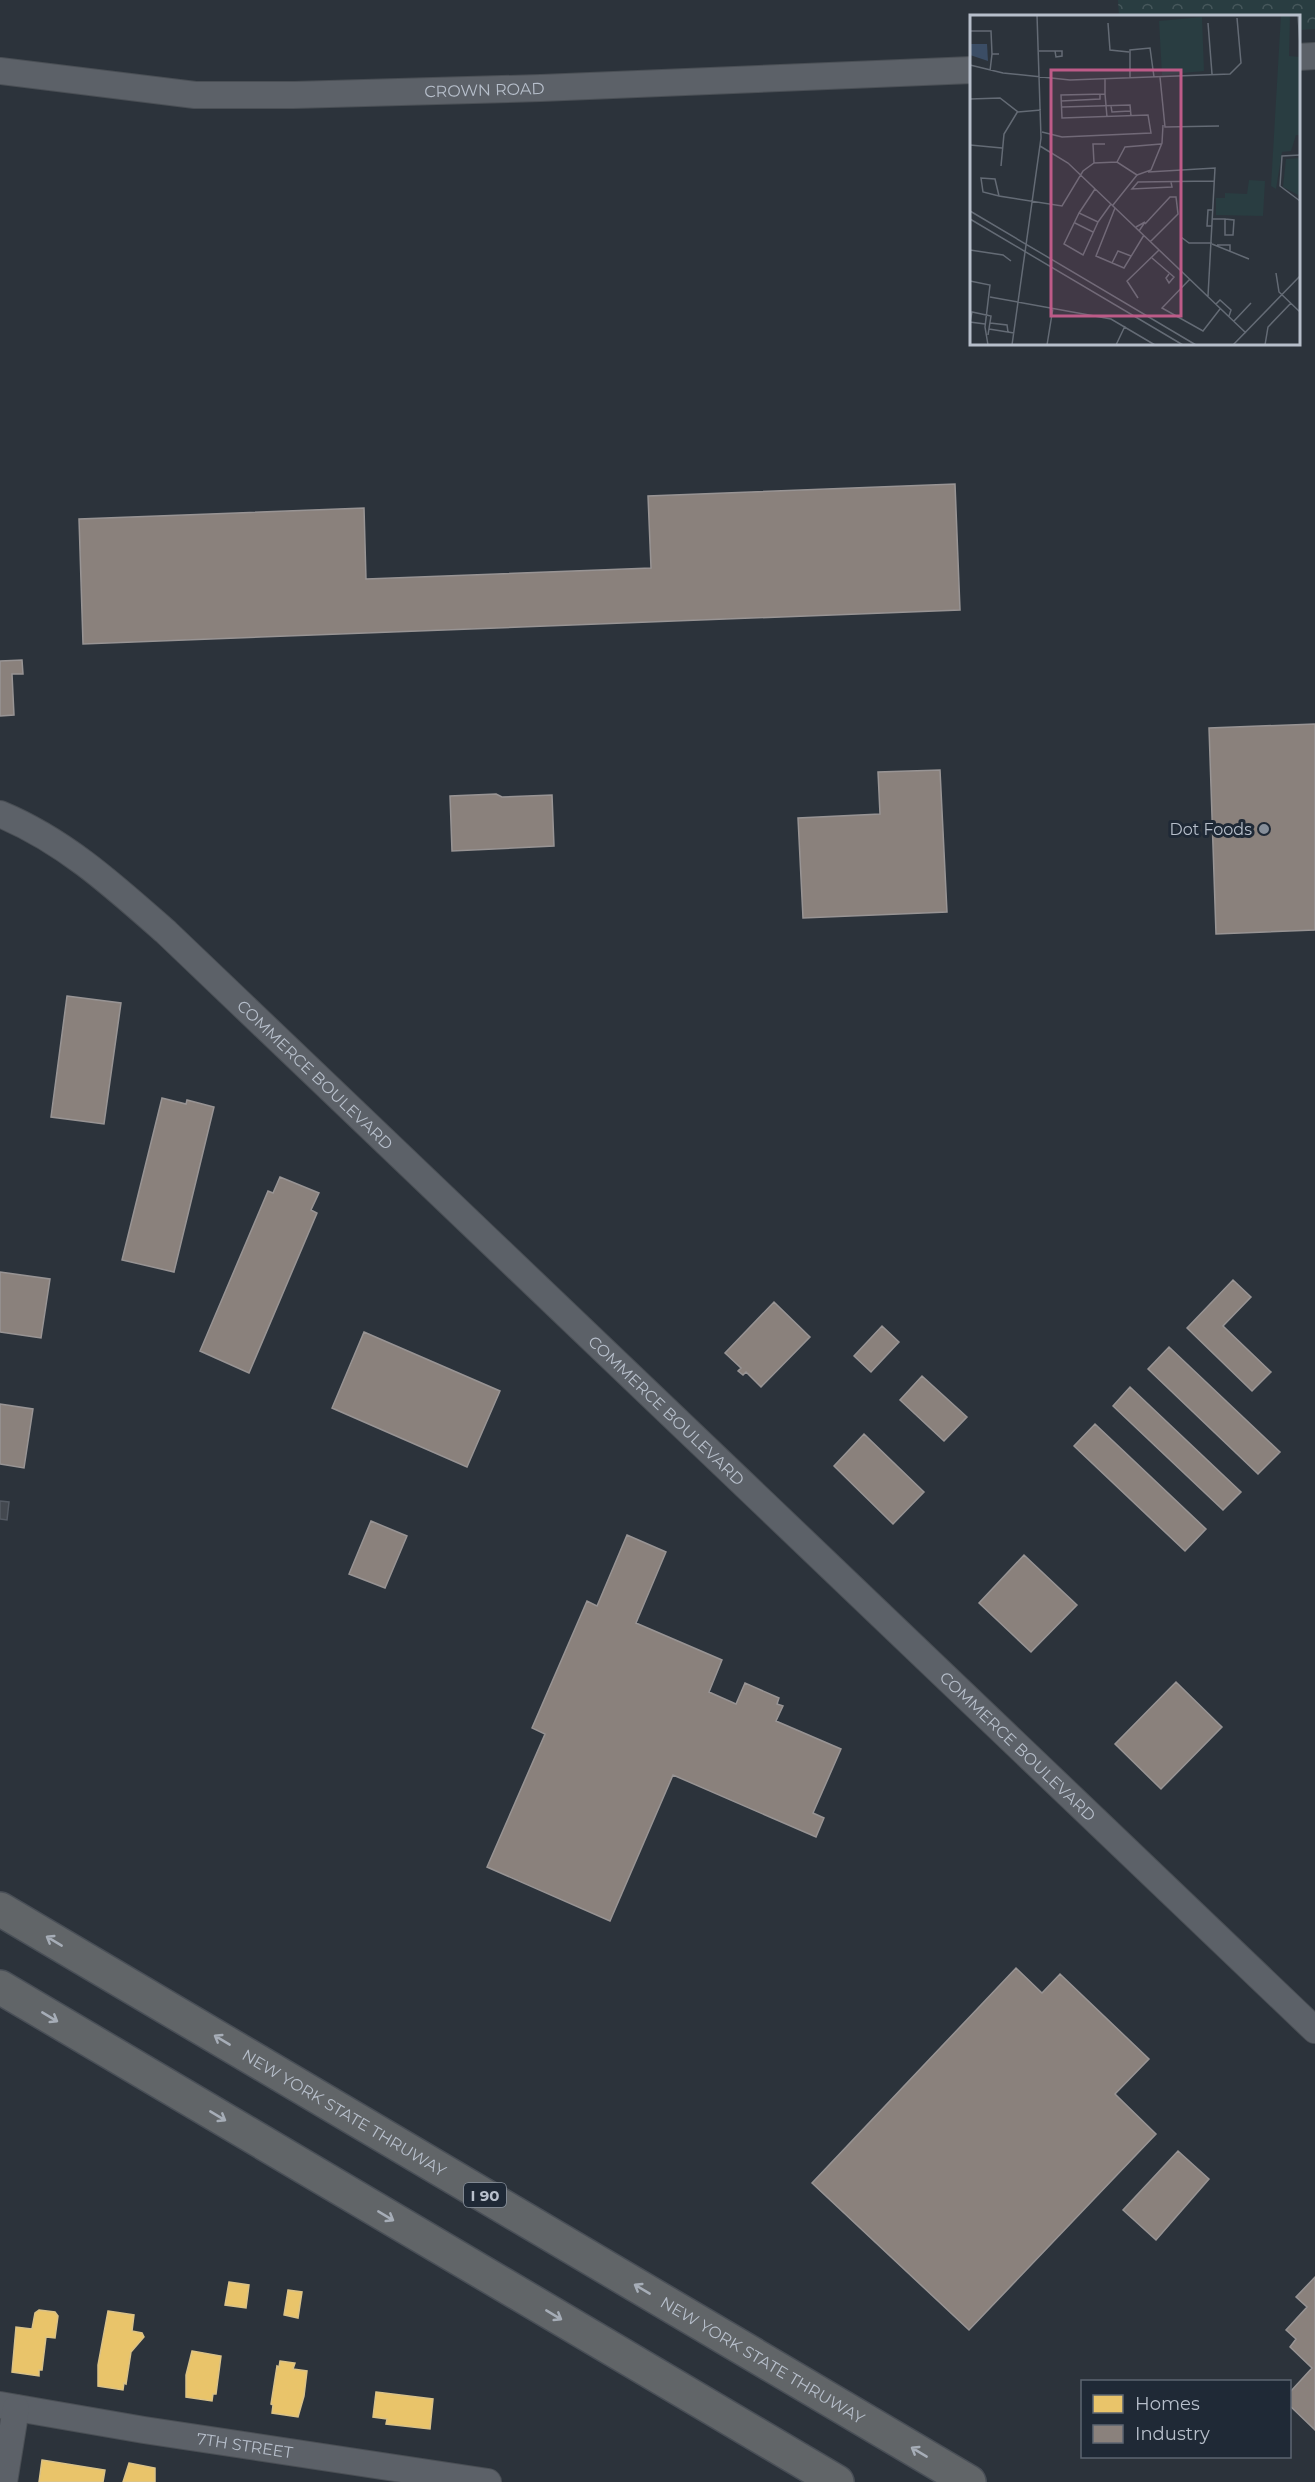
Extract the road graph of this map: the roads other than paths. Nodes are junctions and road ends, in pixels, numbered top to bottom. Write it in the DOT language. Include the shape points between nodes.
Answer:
graph roads {
  1 [pos="1315,56"];
  2 [pos="1300,57"];
  3 [pos="970,70"];
  4 [pos="0,71"];
  5 [pos="0,814"];
  6 [pos="0,1909"];
  7 [pos="0,1987"];
  8 [pos="1315,2030"];
  9 [pos="8,2406"];
  10 [pos="4,2482"];
  11 [pos="488,2482"];
  12 [pos="837,2482"];
  13 [pos="969,2482"];
  1 -- 2 [label="street"];
  3 -- 4 [label="street, CROWN ROAD" via="294,95 195,95"];
  5 -- 8 [label="street, COMMERCE BOULEVARD" via="28,825 87,863 167,933"];
  13 -- 6 [label="highway, NEW YORK STATE THRUWAY / I 90, one-way"];
  7 -- 12 [label="highway, one-way"];
  9 -- 10 [label="street"];
  9 -- 11 [label="street, 7TH STREET"];
}
